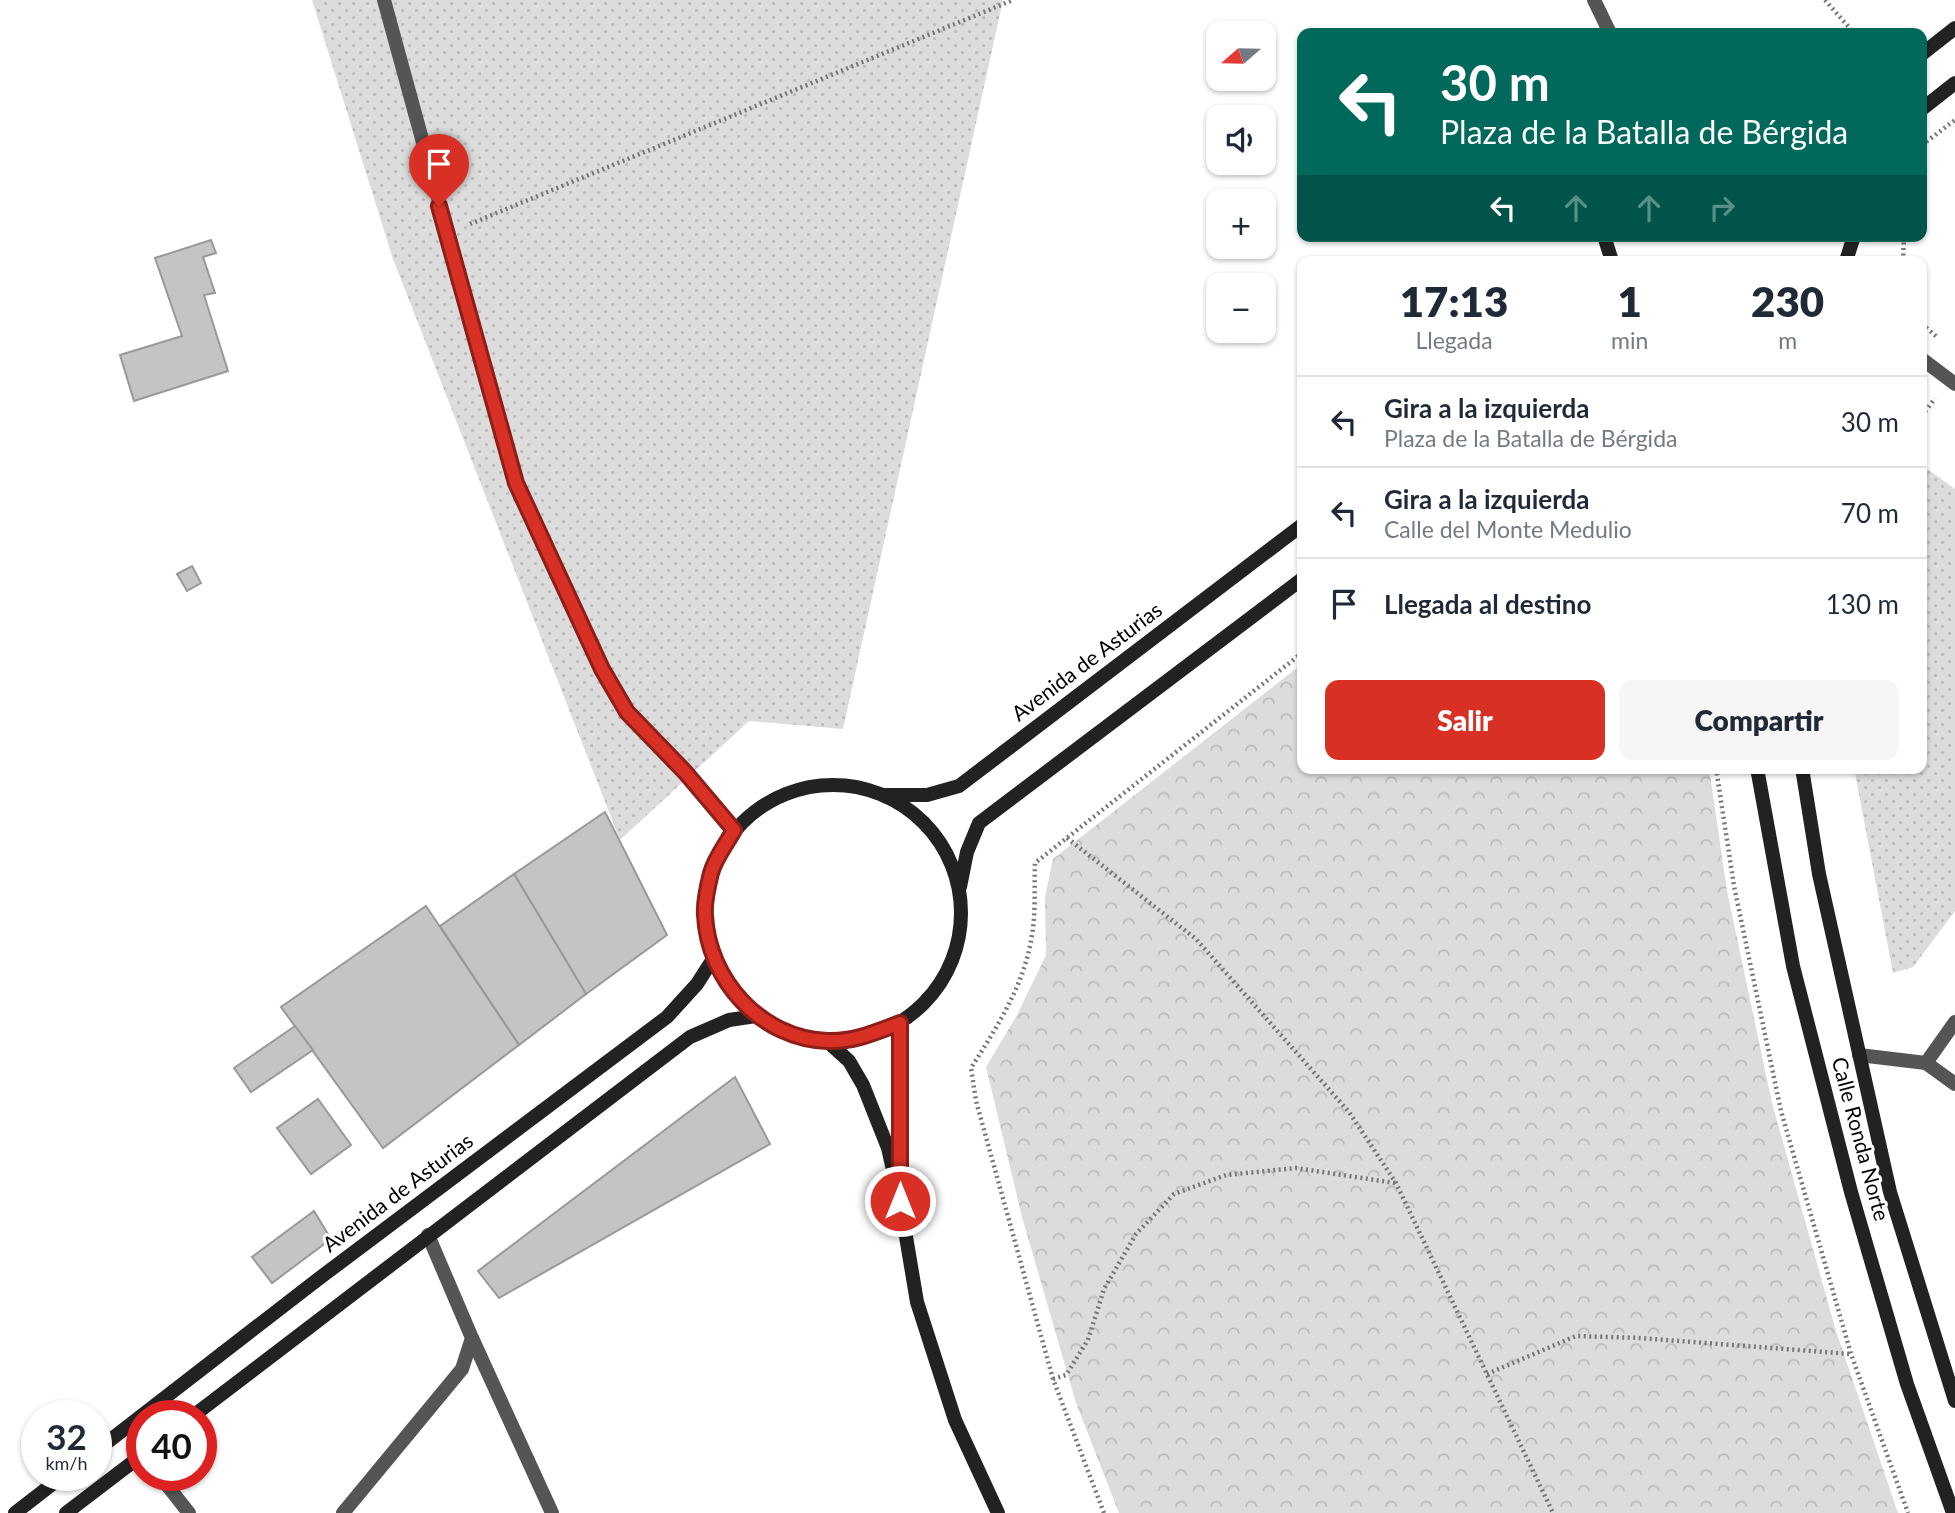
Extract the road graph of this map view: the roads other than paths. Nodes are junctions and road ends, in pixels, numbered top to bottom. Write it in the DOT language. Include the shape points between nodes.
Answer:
graph roads {
  1 [pos="384,0"];
  2 [pos="1594,0"];
  3 [pos="1608,28"];
  4 [pos="1955,28"];
  5 [pos="1927,50"];
  6 [pos="1955,83"];
  7 [pos="1927,104"];
  8 [pos="1927,363"];
  9 [pos="1955,384"];
  10 [pos="1297,529"];
  11 [pos="1297,583"];
  12 [pos="1758,774"];
  13 [pos="1803,774"];
  14 [pos="884,795"];
  15 [pos="734,830"];
  16 [pos="960,892"];
  17 [pos="713,959"];
  18 [pos="756,1016"];
  19 [pos="1955,1022"];
  20 [pos="900,1023"];
  21 [pos="827,1041"];
  22 [pos="1859,1055"];
  23 [pos="1926,1063"];
  24 [pos="1955,1084"];
  25 [pos="900,1201"];
  26 [pos="428,1235"];
  27 [pos="471,1338"];
  28 [pos="214,1400"];
  29 [pos="1955,1401"];
  30 [pos="112,1439"];
  31 [pos="126,1467"];
  32 [pos="43,1491"];
  33 [pos="172,1491"];
  34 [pos="15,1513"];
  35 [pos="66,1513"];
  36 [pos="189,1513"];
  37 [pos="343,1513"];
  38 [pos="552,1513"];
  39 [pos="998,1513"];
  40 [pos="1953,1513"];
  1 -- 15 [label="street" via="516,483 602,669 627,712"];
  2 -- 3 [label="street"];
  4 -- 5 [label="main road"];
  6 -- 7 [label="main road"];
  8 -- 9 [label="street"];
  10 -- 14 [label="main road, Avenida de Asturias" via="959,786 928,796"];
  11 -- 16 [label="main road" via="979,823 967,852"];
  12 -- 40 [label="main road, Calle Ronda Norte" via="1793,966 1852,1192 1907,1384"];
  13 -- 22 [label="main road, Calle Ronda Norte" via="1819,874"];
  14 -- 15 [label="main road" via="845,785 803,788 765,803"];
  14 -- 16 [label="main road" via="912,811 934,834"];
  15 -- 17 [label="main road" via="712,870 705,914"];
  16 -- 20 [label="main road" via="961,923 955,953 924,1004"];
  17 -- 18 [label="main road" via="731,990"];
  17 -- 30 [label="main road, Avenida de Asturias" via="667,1017"];
  18 -- 21 [label="main road" via="790,1034"];
  18 -- 26 [label="main road" via="729,1020 690,1037"];
  19 -- 23 [label="street"];
  20 -- 21 [label="main road" via="865,1037"];
  20 -- 25 [label="main road"];
  21 -- 25 [label="main road" via="849,1061 863,1085 888,1148"];
  22 -- 23 [label="street"];
  22 -- 29 [label="main road, Calle Ronda Norte" via="1890,1192"];
  23 -- 24 [label="street"];
  25 -- 39 [label="main road" via="921,1315 955,1420"];
  26 -- 27 [label="street"];
  26 -- 28 [label="main road"];
  27 -- 37 [label="street" via="462,1369"];
  27 -- 38 [label="street"];
  31 -- 35 [label="main road"];
  32 -- 34 [label="main road"];
  33 -- 36 [label="street"];
}
